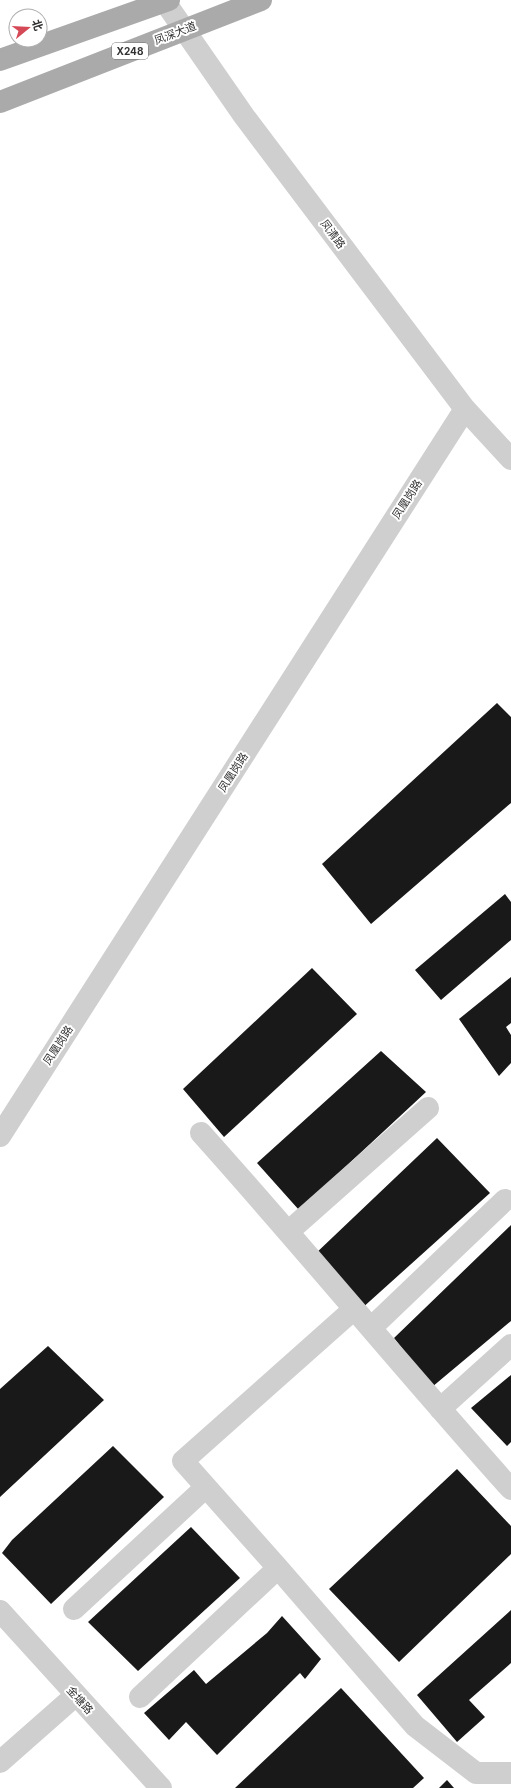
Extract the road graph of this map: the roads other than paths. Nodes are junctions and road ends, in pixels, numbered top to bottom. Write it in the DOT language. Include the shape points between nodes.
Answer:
graph roads {
  1 [pos="261,0"];
  2 [pos="167,1"];
  3 [pos="185,29"];
  4 [pos="0,60"];
  5 [pos="0,102"];
  6 [pos="465,408"];
  7 [pos="511,459"];
  8 [pos="428,1108"];
  9 [pos="201,1133"];
  10 [pos="0,1136"];
  11 [pos="505,1200"];
  12 [pos="288,1232"];
  13 [pos="354,1309"];
  14 [pos="371,1328"];
  15 [pos="511,1345"];
  16 [pos="440,1409"];
  17 [pos="206,1487"];
  18 [pos="511,1488"];
  19 [pos="278,1568"];
  20 [pos="74,1609"];
  21 [pos="0,1611"];
  22 [pos="76,1695"];
  23 [pos="140,1697"];
  24 [pos="0,1762"];
  25 [pos="511,1773"];
  26 [pos="161,1788"];
  1 -- 3 [label="main road, 凤深大道 / X248"];
  2 -- 3 [label="street, 凤清路"];
  2 -- 4 [label="main road"];
  3 -- 5 [label="main road, 凤深大道 / X248"];
  3 -- 6 [label="street, 凤清路" via="244,116"];
  6 -- 7 [label="street, 凤清路"];
  6 -- 10 [label="street, 凤凰岗路"];
  8 -- 12 [label="street"];
  9 -- 12 [label="street"];
  11 -- 14 [label="street"];
  12 -- 13 [label="street"];
  13 -- 14 [label="street"];
  13 -- 17 [label="street" via="182,1461"];
  14 -- 16 [label="street"];
  15 -- 16 [label="street"];
  16 -- 18 [label="street"];
  17 -- 19 [label="street"];
  17 -- 20 [label="street"];
  19 -- 23 [label="street"];
  19 -- 25 [label="street" via="415,1726 476,1773"];
  21 -- 22 [label="street, 金塘路"];
  22 -- 24 [label="street"];
  22 -- 26 [label="street, 金塘路"];
}
